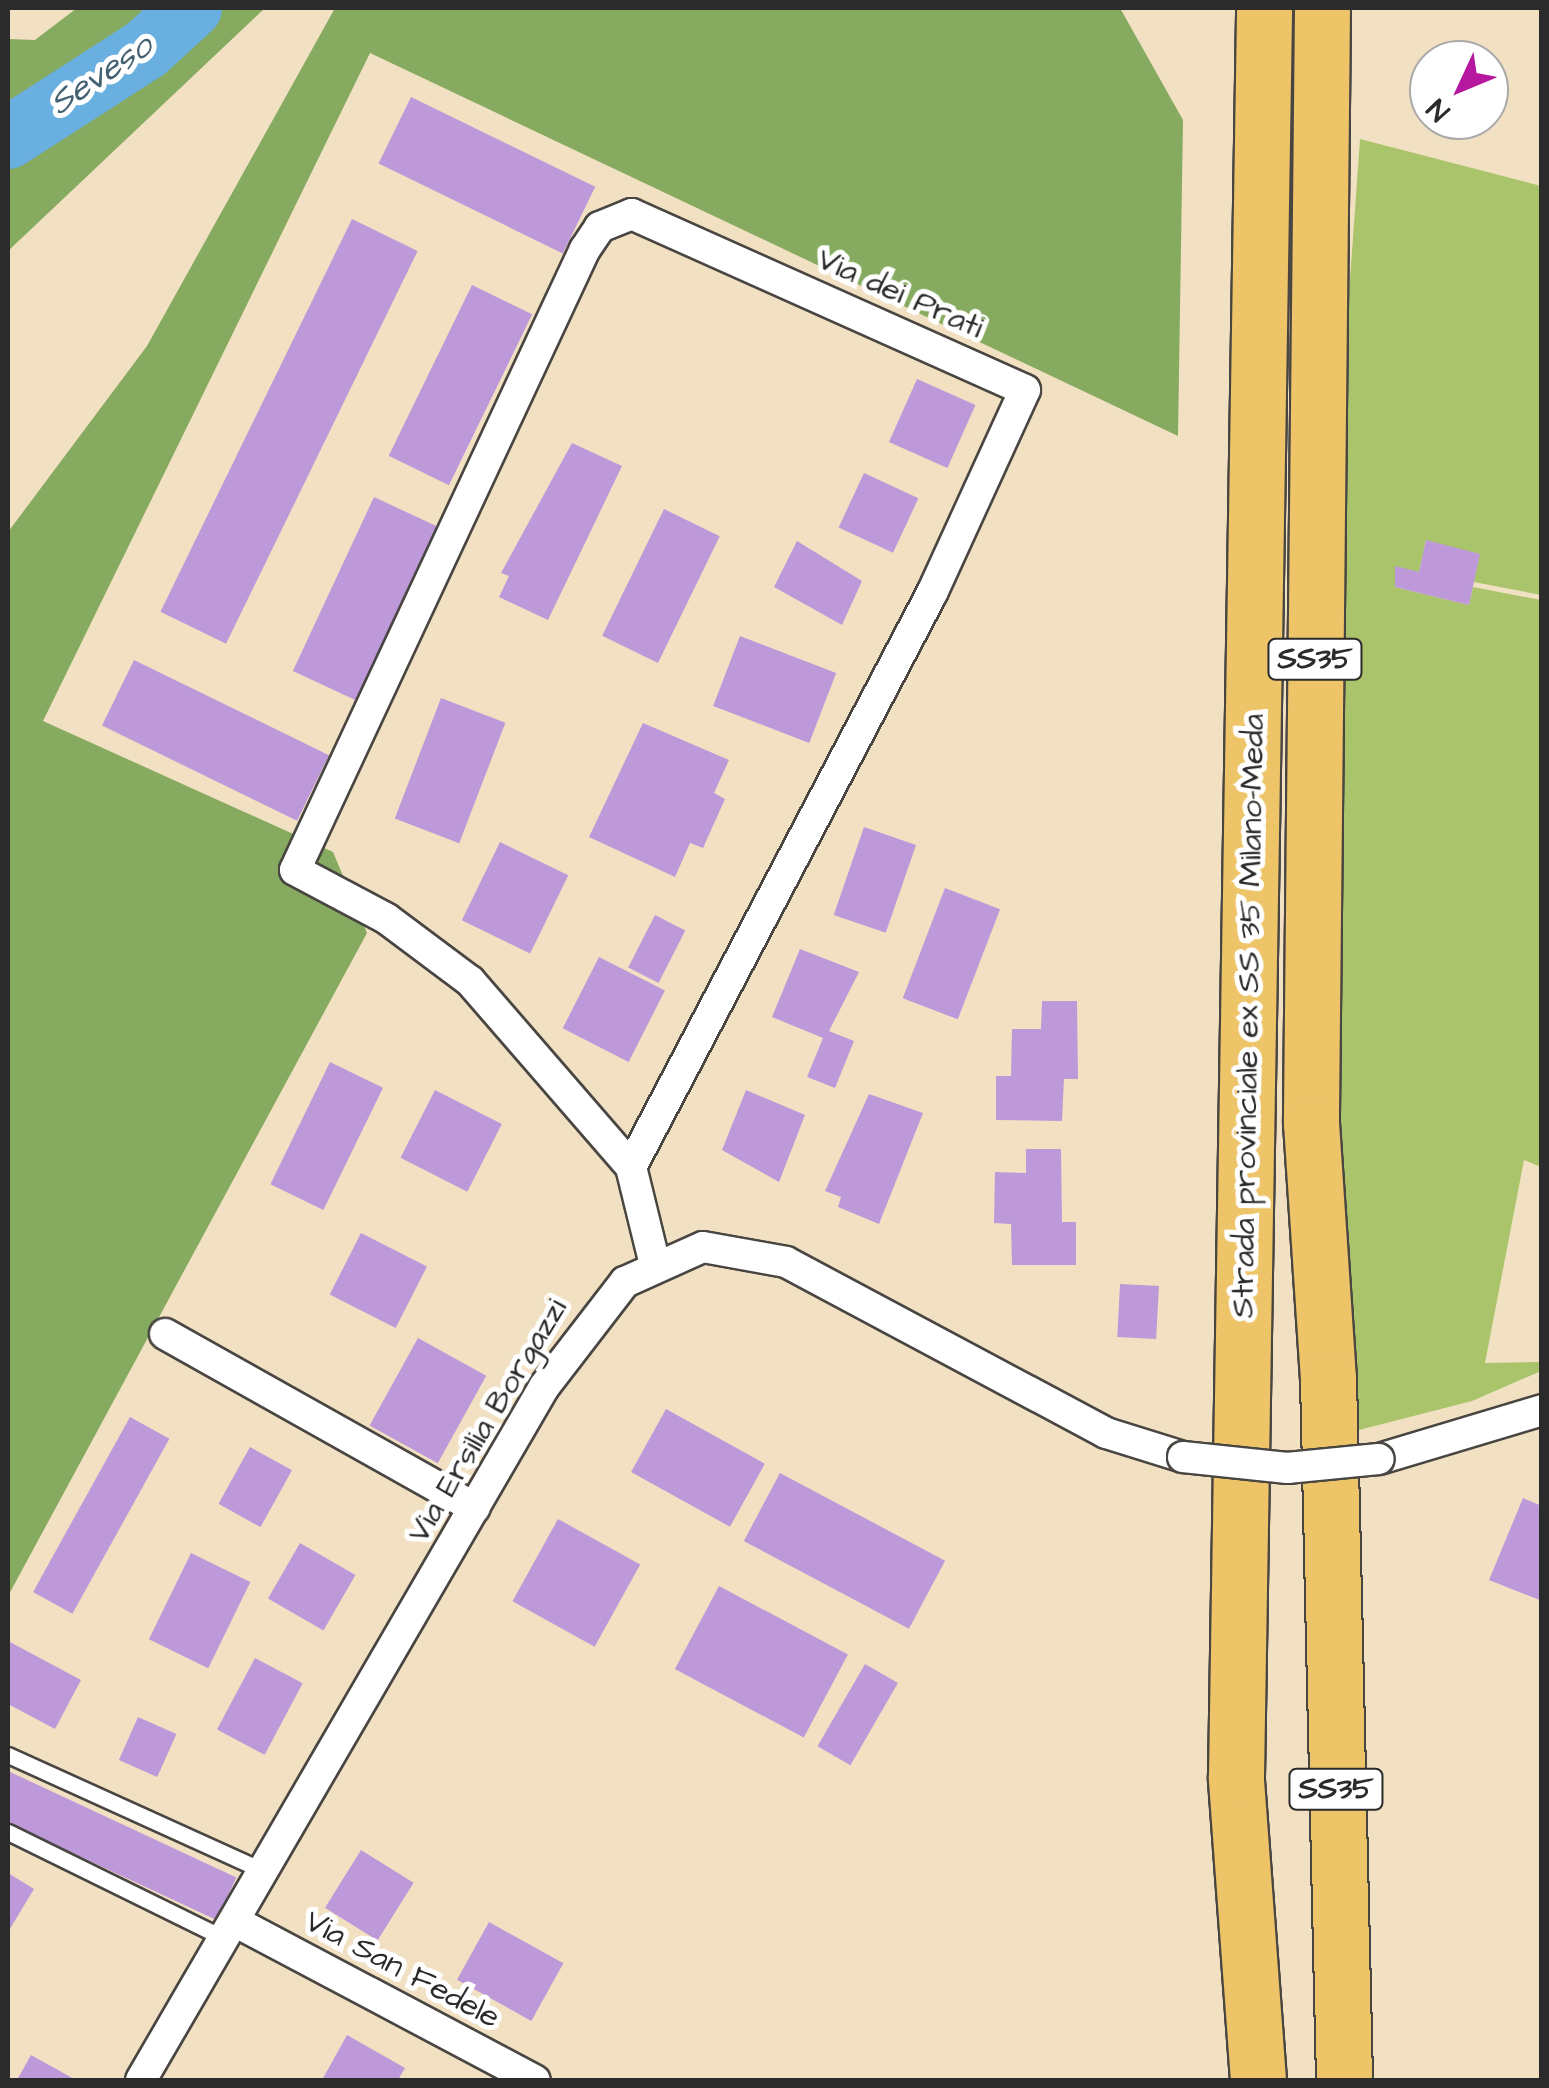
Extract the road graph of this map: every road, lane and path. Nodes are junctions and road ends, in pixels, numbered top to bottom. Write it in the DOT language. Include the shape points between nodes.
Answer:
graph roads {
  1 [pos="1264,8"];
  2 [pos="1322,8"];
  3 [pos="630,1167"];
  4 [pos="655,1265"];
  5 [pos="165,1334"];
  6 [pos="1542,1410"];
  7 [pos="475,1508"];
  8 [pos="8,1754"];
  9 [pos="8,1832"];
  10 [pos="266,1872"];
  11 [pos="230,1931"];
  12 [pos="1247,1995"];
  13 [pos="141,2080"];
  14 [pos="536,2080"];
  15 [pos="1242,2080"];
  16 [pos="1258,2080"];
  17 [pos="1344,2080"];
  1 -- 12 [label="highway, Strada provinciale ex SS 35 Milano-Meda / SS35" via="1238,1425 1236,1777"];
  2 -- 17 [label="highway, Strada provinciale ex SS 35 Milano-Meda / SS35" via="1311,1123 1330,1498"];
  3 -- 3 [label="street, Via dei Prati" via="932,594 1025,390 660,223 614,218 585,249 295,870 431,946 470,980"];
  3 -- 4 [label="street"];
  4 -- 6 [label="street, Via Ersilia Borgazzi, bridge" via="703,1247 786,1262 1106,1433 1183,1457 1288,1468 1380,1459"];
  4 -- 7 [label="street, Via Ersilia Borgazzi" via="625,1282 579,1332"];
  5 -- 7 [label="street"];
  7 -- 10 [label="street, Via Ersilia Borgazzi"];
  8 -- 10 [label="lane"];
  9 -- 11 [label="lane"];
  10 -- 11 [label="street, Via Ersilia Borgazzi"];
  11 -- 13 [label="street, Via Ersilia Borgazzi"];
  11 -- 14 [label="street, Via San Fedele"];
  12 -- 15 [label="highway, SS35"];
  12 -- 16 [label="highway, SS35"];
}
